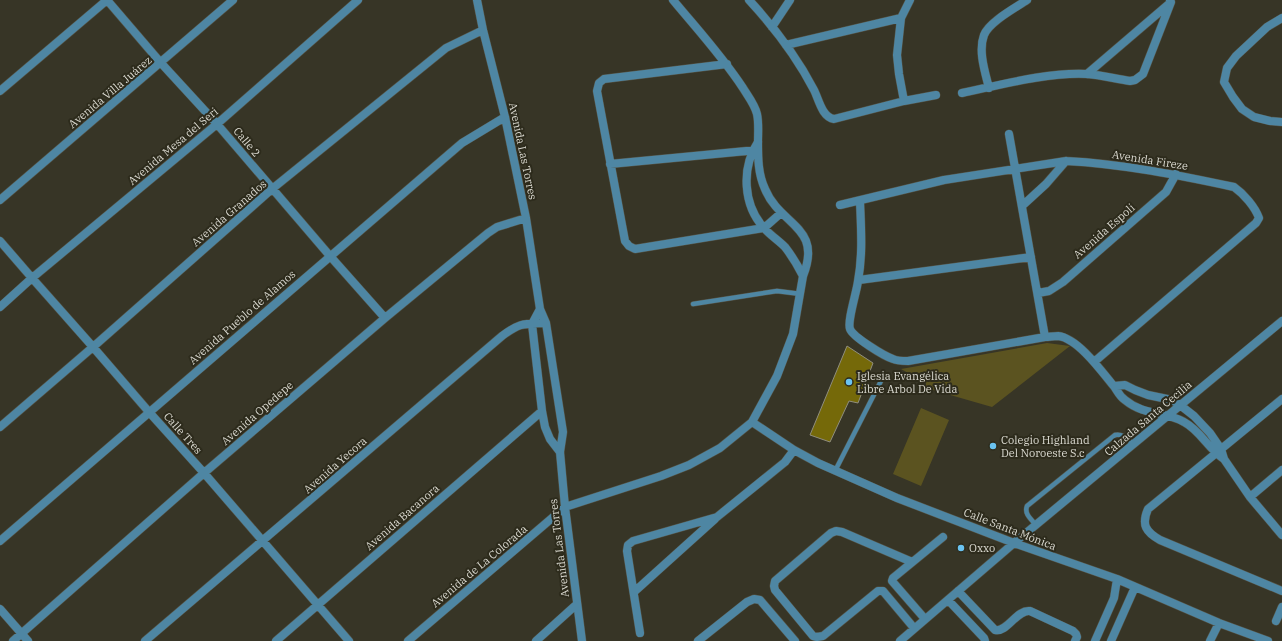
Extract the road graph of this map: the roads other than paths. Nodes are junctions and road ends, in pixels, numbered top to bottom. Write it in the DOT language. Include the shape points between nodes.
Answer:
graph roads {
  1 [pos="107,0"];
  2 [pos="233,0"];
  3 [pos="358,0"];
  4 [pos="477,0"];
  5 [pos="673,0"];
  6 [pos="749,0"];
  7 [pos="790,0"];
  8 [pos="910,0"];
  9 [pos="1027,0"];
  10 [pos="1172,1"];
  11 [pos="901,18"];
  12 [pos="1282,18"];
  13 [pos="772,27"];
  14 [pos="483,30"];
  15 [pos="786,46"];
  16 [pos="161,63"];
  17 [pos="727,64"];
  18 [pos="1087,74"];
  19 [pos="989,88"];
  20 [pos="0,91"];
  21 [pos="962,93"];
  22 [pos="936,95"];
  23 [pos="904,101"];
  24 [pos="505,117"];
  25 [pos="1282,122"];
  26 [pos="217,124"];
  27 [pos="1009,134"];
  28 [pos="757,147"];
  29 [pos="1066,161"];
  30 [pos="610,164"];
  31 [pos="1015,169"];
  32 [pos="1176,174"];
  33 [pos="272,189"];
  34 [pos="0,200"];
  35 [pos="860,201"];
  36 [pos="840,205"];
  37 [pos="1022,206"];
  38 [pos="781,213"];
  39 [pos="526,218"];
  40 [pos="764,228"];
  41 [pos="0,241"];
  42 [pos="330,256"];
  43 [pos="1031,257"];
  44 [pos="803,276"];
  45 [pos="32,278"];
  46 [pos="859,280"];
  47 [pos="1038,293"];
  48 [pos="801,294"];
  49 [pos="693,304"];
  50 [pos="0,307"];
  51 [pos="540,309"];
  52 [pos="385,318"];
  53 [pos="1282,321"];
  54 [pos="546,323"];
  55 [pos="532,324"];
  56 [pos="1045,338"];
  57 [pos="94,347"];
  58 [pos="1094,362"];
  59 [pos="882,380"];
  60 [pos="1114,386"];
  61 [pos="1281,400"];
  62 [pos="1180,405"];
  63 [pos="542,411"];
  64 [pos="149,412"];
  65 [pos="1168,416"];
  66 [pos="752,422"];
  67 [pos="0,427"];
  68 [pos="1133,444"];
  69 [pos="794,450"];
  70 [pos="1218,451"];
  71 [pos="560,452"];
  72 [pos="1282,470"];
  73 [pos="835,471"];
  74 [pos="204,473"];
  75 [pos="1250,497"];
  76 [pos="565,507"];
  77 [pos="717,517"];
  78 [pos="1036,525"];
  79 [pos="1282,535"];
  80 [pos="943,536"];
  81 [pos="0,541"];
  82 [pos="263,541"];
  83 [pos="1014,543"];
  84 [pos="912,562"];
  85 [pos="1117,579"];
  86 [pos="1135,587"];
  87 [pos="958,591"];
  88 [pos="1282,591"];
  89 [pos="634,592"];
  90 [pos="948,600"];
  91 [pos="317,604"];
  92 [pos="577,604"];
  93 [pos="1282,607"];
  94 [pos="0,609"];
  95 [pos="925,619"];
  96 [pos="1276,621"];
  97 [pos="1104,623"];
  98 [pos="1219,623"];
  99 [pos="914,628"];
  100 [pos="1117,628"];
  101 [pos="640,633"];
  102 [pos="22,634"];
  103 [pos="14,641"];
  104 [pos="28,641"];
  105 [pos="145,641"];
  106 [pos="276,641"];
  107 [pos="349,641"];
  108 [pos="408,641"];
  109 [pos="536,641"];
  110 [pos="582,641"];
  111 [pos="698,641"];
  112 [pos="795,641"];
  113 [pos="900,641"];
  114 [pos="985,641"];
  115 [pos="1075,641"];
  116 [pos="1095,641"];
  117 [pos="1111,641"];
  118 [pos="1210,641"];
  119 [pos="1268,641"];
  1 -- 16 [label="street, Calle 2"];
  1 -- 20 [label="street"];
  2 -- 16 [label="street, Avenida Villa Juárez"];
  3 -- 26 [label="street, Avenida Mesa del Seri"];
  4 -- 14 [label="street, Avenida Las Torres"];
  5 -- 17 [label="street"];
  6 -- 13 [label="street"];
  7 -- 13 [label="street"];
  8 -- 11 [label="street"];
  9 -- 19 [label="street" via="990,26 984,35 983,58"];
  10 -- 18 [label="street"];
  10 -- 18 [label="street" via="1143,74 1130,81"];
  11 -- 15 [label="street"];
  11 -- 23 [label="street" via="897,55"];
  12 -- 25 [label="street" via="1266,27 1236,56 1227,68 1224,82 1242,109 1254,117"];
  13 -- 15 [label="street"];
  14 -- 24 [label="street, Avenida Las Torres"];
  14 -- 33 [label="street, Avenida Granados" via="446,48"];
  15 -- 23 [label="street" via="829,118 834,119"];
  16 -- 26 [label="street, Calle 2"];
  16 -- 34 [label="street, Avenida Villa Juárez"];
  17 -- 28 [label="street" via="757,114"];
  17 -- 30 [label="street" via="604,79 597,91"];
  18 -- 19 [label="street" via="1043,77"];
  19 -- 21 [label="street"];
  22 -- 23 [label="street"];
  24 -- 39 [label="street, Avenida Las Torres"];
  24 -- 42 [label="street, Avenida Pueblo de Alamos" via="462,143"];
  26 -- 33 [label="street, Calle 2"];
  26 -- 45 [label="street, Avenida Mesa del Seri"];
  27 -- 31 [label="street"];
  28 -- 30 [label="street"];
  28 -- 38 [label="street" via="760,177 768,196"];
  28 -- 40 [label="street" via="749,164 746,181 748,198 754,214"];
  29 -- 31 [label="street, Avenida Fireze"];
  29 -- 32 [label="street, Avenida Fireze"];
  29 -- 37 [label="street"];
  30 -- 40 [label="street" via="624,241 635,249"];
  31 -- 35 [label="street, Avenida Fireze" via="944,180"];
  31 -- 37 [label="street"];
  32 -- 47 [label="street, Avenida Espoli" via="1166,192 1063,282 1049,291"];
  32 -- 58 [label="street, Avenida Fireze" via="1234,187 1257,212 1259,218 1256,224"];
  33 -- 42 [label="street, Calle 2"];
  33 -- 57 [label="street, Avenida Granados"];
  35 -- 36 [label="street, Avenida Fireze"];
  35 -- 46 [label="street" via="862,248"];
  37 -- 43 [label="street"];
  38 -- 40 [label="street"];
  38 -- 44 [label="street" via="806,239 808,257"];
  39 -- 51 [label="street, Avenida Las Torres"];
  39 -- 52 [label="street, Avenida Opedepe" via="497,227 488,233"];
  40 -- 44 [label="street" via="785,248"];
  41 -- 45 [label="street, Calle Tres"];
  42 -- 52 [label="street, Calle 2"];
  42 -- 64 [label="street, Avenida Pueblo de Alamos"];
  43 -- 46 [label="street"];
  43 -- 47 [label="street"];
  44 -- 48 [label="street"];
  45 -- 50 [label="street, Avenida Mesa del Seri"];
  45 -- 57 [label="street, Calle Tres"];
  46 -- 56 [label="street" via="850,329 884,356 895,360 908,361"];
  47 -- 56 [label="street"];
  48 -- 49 [label="lane" via="777,291"];
  48 -- 66 [label="street" via="793,334 777,376"];
  51 -- 54 [label="street, Avenida Las Torres"];
  51 -- 55 [label="street"];
  52 -- 74 [label="street, Avenida Opedepe"];
  53 -- 62 [label="street, Calzada Santa Cecilia"];
  54 -- 55 [label="street, Avenida Yecora"];
  54 -- 71 [label="street, Avenida Las Torres" via="563,432"];
  55 -- 63 [label="street, Avenida Las Torres"];
  55 -- 82 [label="street, Avenida Yecora" via="523,323 502,336"];
  56 -- 58 [label="street" via="1066,338"];
  57 -- 64 [label="street, Calle Tres"];
  57 -- 67 [label="street, Avenida Granados"];
  58 -- 60 [label="street"];
  59 -- 73 [label="lane"];
  60 -- 62 [label="street" via="1125,385 1148,395 1167,398"];
  60 -- 65 [label="street" via="1116,392 1136,408"];
  61 -- 70 [label="street"];
  62 -- 65 [label="street, Calzada Santa Cecilia"];
  62 -- 70 [label="street" via="1210,433"];
  63 -- 71 [label="street, Avenida Las Torres" via="550,439"];
  63 -- 91 [label="street, Avenida Bacanora"];
  64 -- 74 [label="street, Calle Tres"];
  64 -- 81 [label="street, Avenida Pueblo de Alamos"];
  65 -- 68 [label="street, Calzada Santa Cecilia"];
  65 -- 70 [label="street" via="1192,426"];
  66 -- 69 [label="street, Calle Santa Mónica"];
  66 -- 76 [label="street" via="720,448 689,465"];
  68 -- 78 [label="street, Calzada Santa Cecilia"];
  68 -- 78 [label="lane" via="1123,435 1115,435 1027,506 1026,513"];
  69 -- 73 [label="street, Calle Santa Mónica"];
  69 -- 77 [label="street" via="785,462"];
  70 -- 75 [label="street"];
  70 -- 88 [label="street" via="1148,509 1144,525 1150,534 1160,540"];
  71 -- 76 [label="street, Avenida Las Torres"];
  72 -- 75 [label="street"];
  73 -- 83 [label="street, Calle Santa Mónica"];
  74 -- 82 [label="street, Calle Tres"];
  74 -- 102 [label="street, Avenida Opedepe"];
  75 -- 79 [label="street"];
  76 -- 92 [label="street, Avenida Las Torres"];
  76 -- 108 [label="street, Avenida de La Colorada"];
  77 -- 89 [label="street"];
  77 -- 89 [label="street" via="633,541 627,551"];
  78 -- 83 [label="street, Calzada Santa Cecilia"];
  80 -- 84 [label="street"];
  82 -- 91 [label="street, Calle Tres"];
  82 -- 105 [label="street, Avenida Yecora"];
  83 -- 85 [label="street, Calle Santa Mónica"];
  83 -- 87 [label="street, Calzada Santa Cecilia"];
  84 -- 95 [label="street" via="892,581"];
  84 -- 99 [label="street" via="836,531 775,581 774,586 813,636 823,636 881,590"];
  85 -- 86 [label="street, Calle Santa Mónica"];
  85 -- 97 [label="street" via="1114,598"];
  86 -- 98 [label="street, Calle Santa Mónica"];
  86 -- 100 [label="street"];
  87 -- 90 [label="street, Calzada Santa Cecilia"];
  87 -- 115 [label="street" via="994,630 1001,630 1026,611 1030,611 1073,631 1077,637"];
  89 -- 101 [label="street"];
  90 -- 95 [label="street, Calzada Santa Cecilia"];
  90 -- 114 [label="street"];
  91 -- 106 [label="street, Avenida Bacanora"];
  91 -- 107 [label="street, Calle Tres"];
  92 -- 109 [label="street"];
  92 -- 110 [label="street, Avenida Las Torres"];
  93 -- 96 [label="street"];
  94 -- 102 [label="street"];
  95 -- 99 [label="street, Calzada Santa Cecilia"];
  97 -- 100 [label="street"];
  97 -- 116 [label="street"];
  98 -- 118 [label="street"];
  98 -- 119 [label="street, Calle Santa Mónica"];
  99 -- 113 [label="street, Calzada Santa Cecilia"];
  100 -- 117 [label="street"];
  102 -- 103 [label="street, Avenida Opedepe"];
  102 -- 104 [label="street"];
  111 -- 112 [label="street" via="754,599 760,600"];
}
